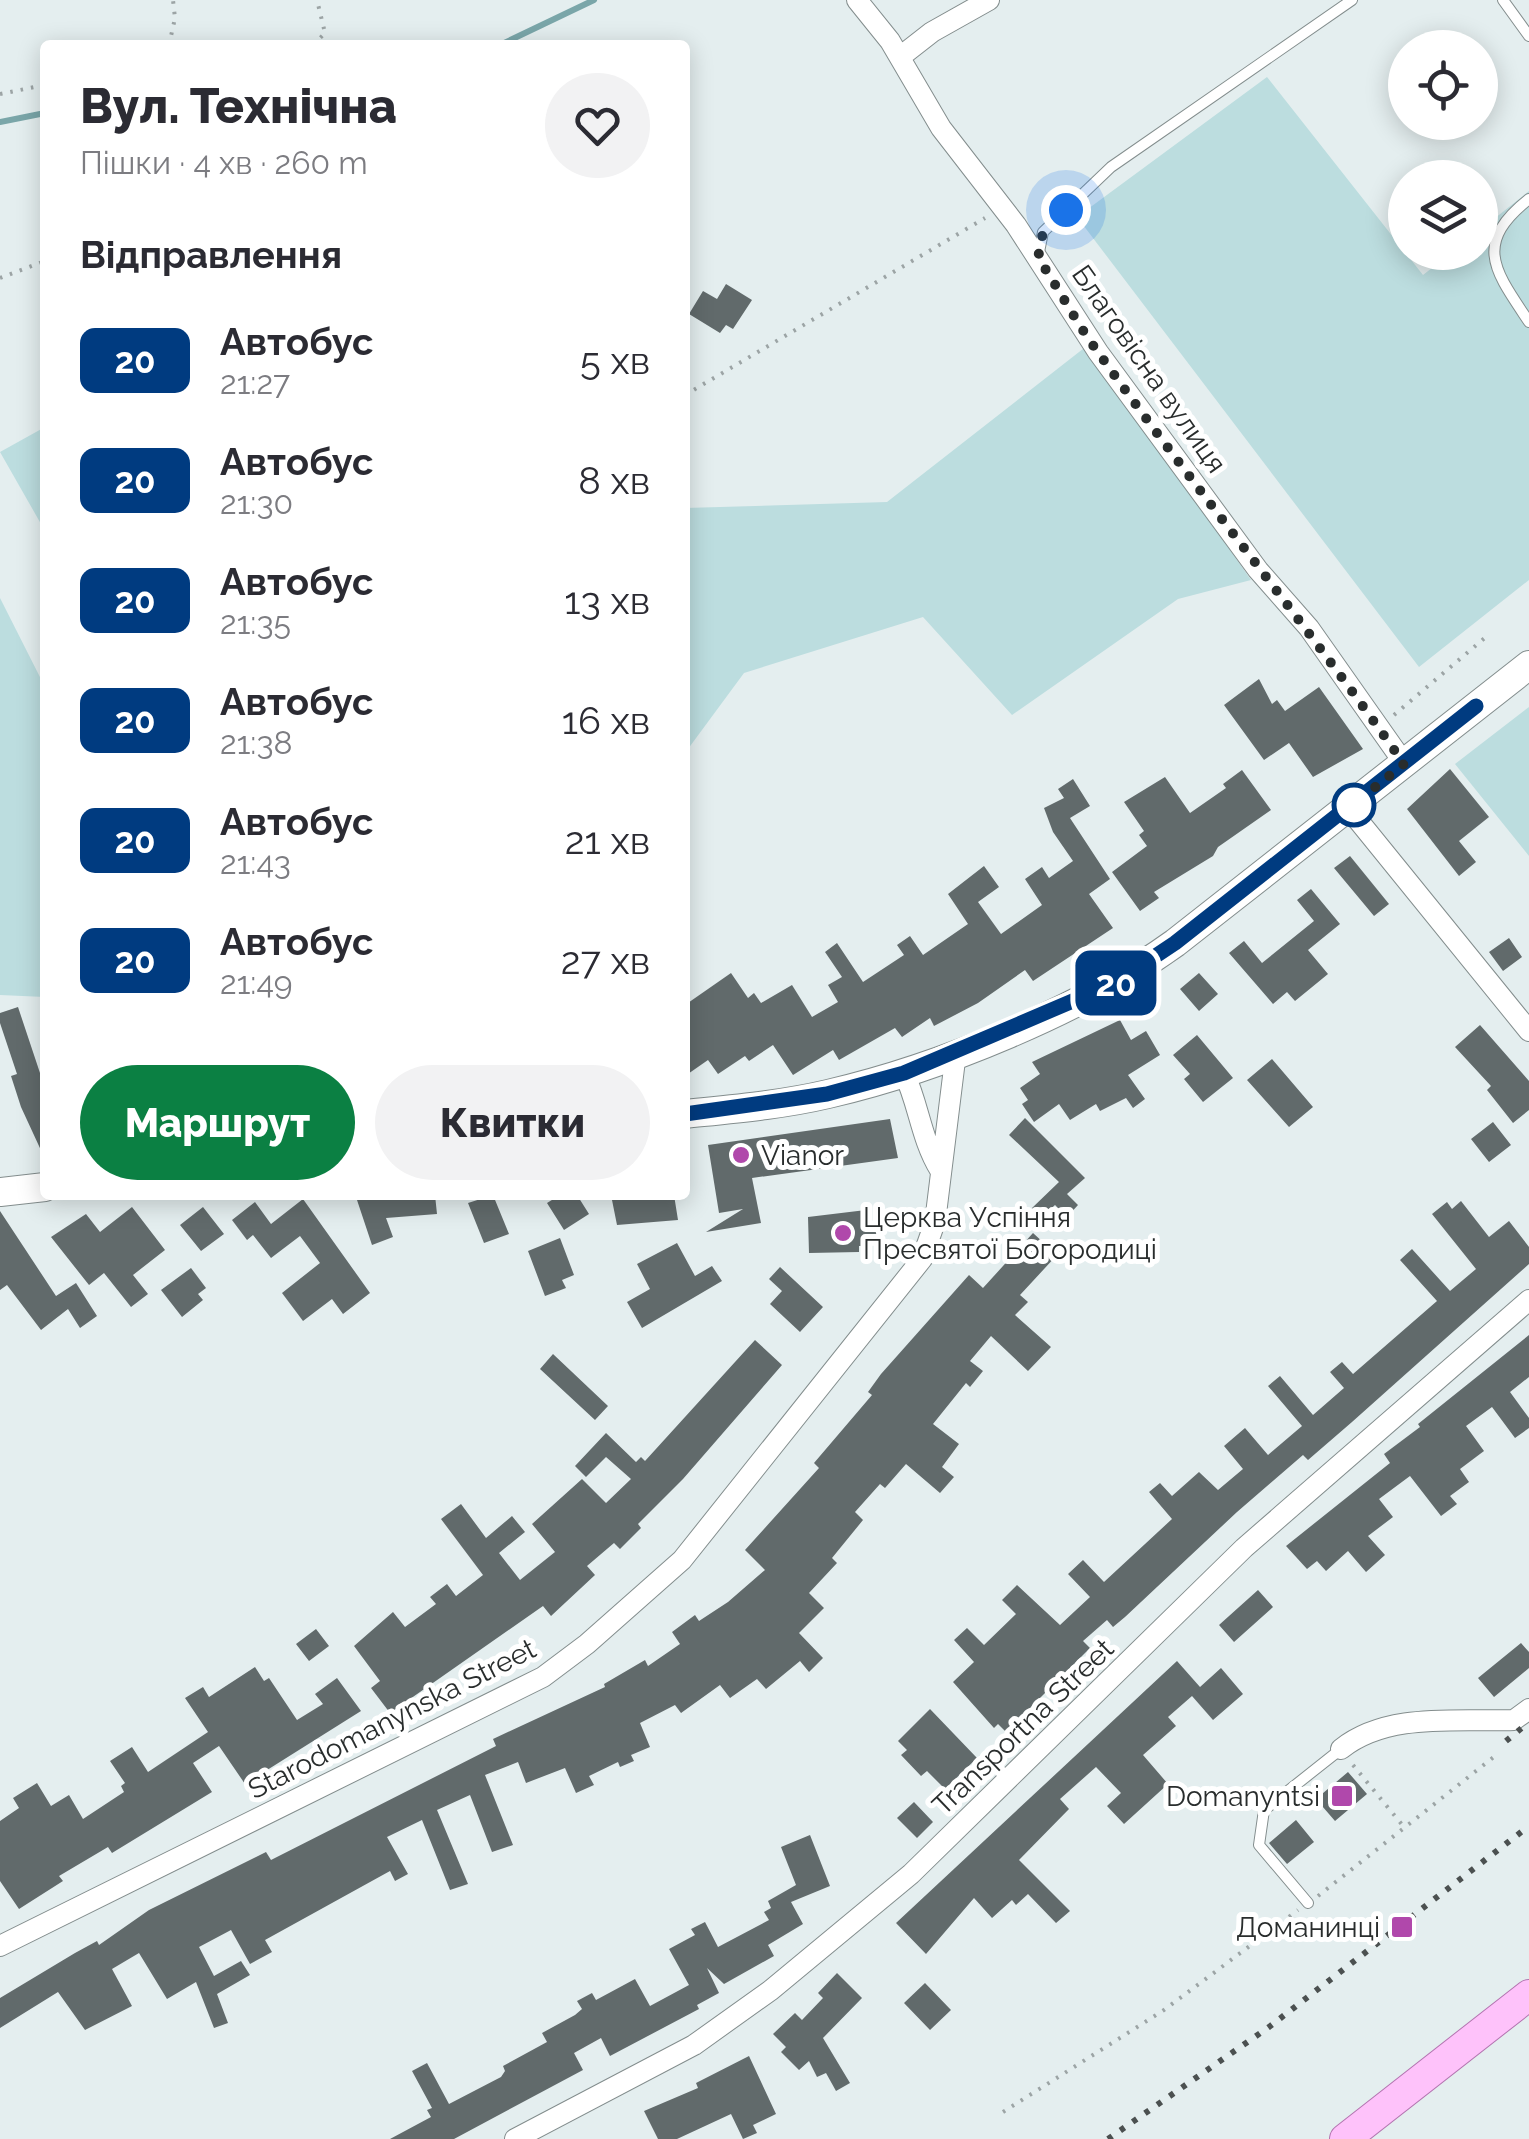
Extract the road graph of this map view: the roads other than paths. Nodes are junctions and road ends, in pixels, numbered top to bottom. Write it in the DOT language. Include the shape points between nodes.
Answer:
graph roads {
  1 [pos="857,0"];
  2 [pos="989,0"];
  3 [pos="1352,0"];
  4 [pos="1504,0"];
  5 [pos="1529,36"];
  6 [pos="900,57"];
  7 [pos="1529,199"];
  8 [pos="1038,258"];
  9 [pos="1529,322"];
  10 [pos="1529,665"];
  11 [pos="1404,764"];
  12 [pos="1348,809"];
  13 [pos="1529,1031"];
  14 [pos="956,1052"];
  15 [pos="904,1073"];
  16 [pos="690,1113"];
  17 [pos="940,1170"];
  18 [pos="40,1188"];
  19 [pos="0,1192"];
  20 [pos="1529,1300"];
  21 [pos="1529,1709"];
  22 [pos="1340,1750"];
  23 [pos="1308,1903"];
  24 [pos="0,1946"];
  25 [pos="1529,1995"];
  26 [pos="515,2139"];
  27 [pos="1345,2139"];
  1 -- 6 [label="street, Благовісна вулиця"];
  2 -- 6 [label="street"];
  3 -- 8 [label="lane" via="1112,167 1043,232"];
  4 -- 5 [label="lane"];
  6 -- 8 [label="street, Благовісна вулиця" via="919,96"];
  7 -- 9 [label="lane" via="1493,240 1496,272"];
  8 -- 11 [label="street, Благовісна вулиця" via="1098,352"];
  10 -- 11 [label="main road"];
  11 -- 12 [label="main road"];
  12 -- 13 [label="street"];
  12 -- 14 [label="main road" via="1143,966"];
  14 -- 15 [label="main road"];
  14 -- 17 [label="street, Starodomanynska Street"];
  15 -- 16 [label="main road" via="827,1094"];
  15 -- 17 [label="street, Starodomanynska Street" via="926,1147"];
  17 -- 24 [label="street, Starodomanynska Street" via="935,1222 912,1273 682,1560 587,1644 543,1677"];
  18 -- 19 [label="main road"];
  20 -- 26 [label="street, Transportna Street" via="1244,1548 897,1886 694,2045"];
  21 -- 22 [label="street" via="1514,1720 1391,1725 1360,1734"];
  22 -- 23 [label="lane" via="1264,1810 1260,1846"];
  25 -- 27 [label="main road"];
}
